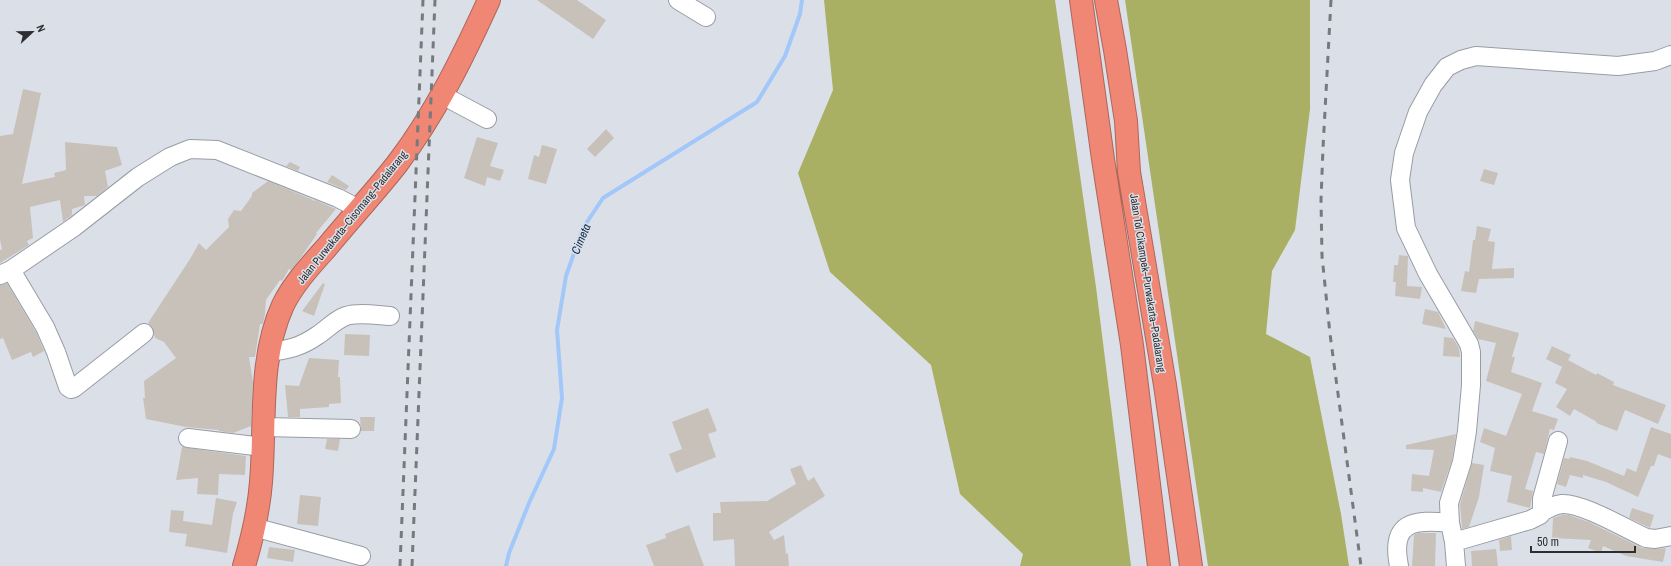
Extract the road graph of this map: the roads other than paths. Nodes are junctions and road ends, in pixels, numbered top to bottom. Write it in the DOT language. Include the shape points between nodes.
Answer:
graph roads {
  1 [pos="489,0"];
  2 [pos="678,0"];
  3 [pos="1081,0"];
  4 [pos="1106,0"];
  5 [pos="706,17"];
  6 [pos="1671,55"];
  7 [pos="442,95"];
  8 [pos="487,119"];
  9 [pos="359,209"];
  10 [pos="6,273"];
  11 [pos="390,316"];
  12 [pos="144,333"];
  13 [pos="268,352"];
  14 [pos="351,429"];
  15 [pos="263,437"];
  16 [pos="188,438"];
  17 [pos="1558,441"];
  18 [pos="1542,512"];
  19 [pos="1450,523"];
  20 [pos="253,527"];
  21 [pos="1671,536"];
  22 [pos="1454,542"];
  23 [pos="361,556"];
  24 [pos="244,566"];
  25 [pos="1159,566"];
  26 [pos="1191,566"];
  27 [pos="1399,566"];
  28 [pos="1456,566"];
  1 -- 7 [label="highway, Jalan Purwakarta–Cisomang–Padalarang"];
  2 -- 5 [label="street"];
  3 -- 25 [label="highway" via="1132,345"];
  4 -- 26 [label="highway, Jalan Tol Cikampek–Purwakarta–Padalarang" via="1126,121 1129,172 1165,384"];
  6 -- 19 [label="street" via="1655,61 1618,66 1476,56 1446,67 1418,112 1404,153 1400,180 1406,228 1428,274 1469,344 1472,359 1467,431 1462,462 1449,503"];
  7 -- 8 [label="street"];
  7 -- 9 [label="highway, Jalan Purwakarta–Cisomang–Padalarang" via="397,164"];
  9 -- 10 [label="street" via="332,195 217,150 190,149 170,157 138,177 74,227"];
  9 -- 13 [label="highway, Jalan Purwakarta–Cisomang–Padalarang" via="303,274 284,305"];
  10 -- 12 [label="street" via="45,327 71,389"];
  11 -- 13 [label="street" via="347,316 299,347"];
  13 -- 15 [label="highway, Jalan Purwakarta–Cisomang–Padalarang"];
  14 -- 15 [label="street"];
  15 -- 16 [label="street"];
  15 -- 20 [label="highway, Jalan Purwakarta–Cisomang–Padalarang" via="261,483"];
  17 -- 18 [label="street" via="1544,493"];
  18 -- 21 [label="street" via="1554,506 1569,505 1593,513 1646,538"];
  18 -- 22 [label="street" via="1536,518"];
  19 -- 22 [label="street"];
  19 -- 27 [label="street" via="1428,520 1413,523 1402,531 1397,540 1396,551"];
  20 -- 23 [label="street"];
  20 -- 24 [label="highway, Jalan Purwakarta–Cisomang–Padalarang"];
  22 -- 28 [label="street"];
}
